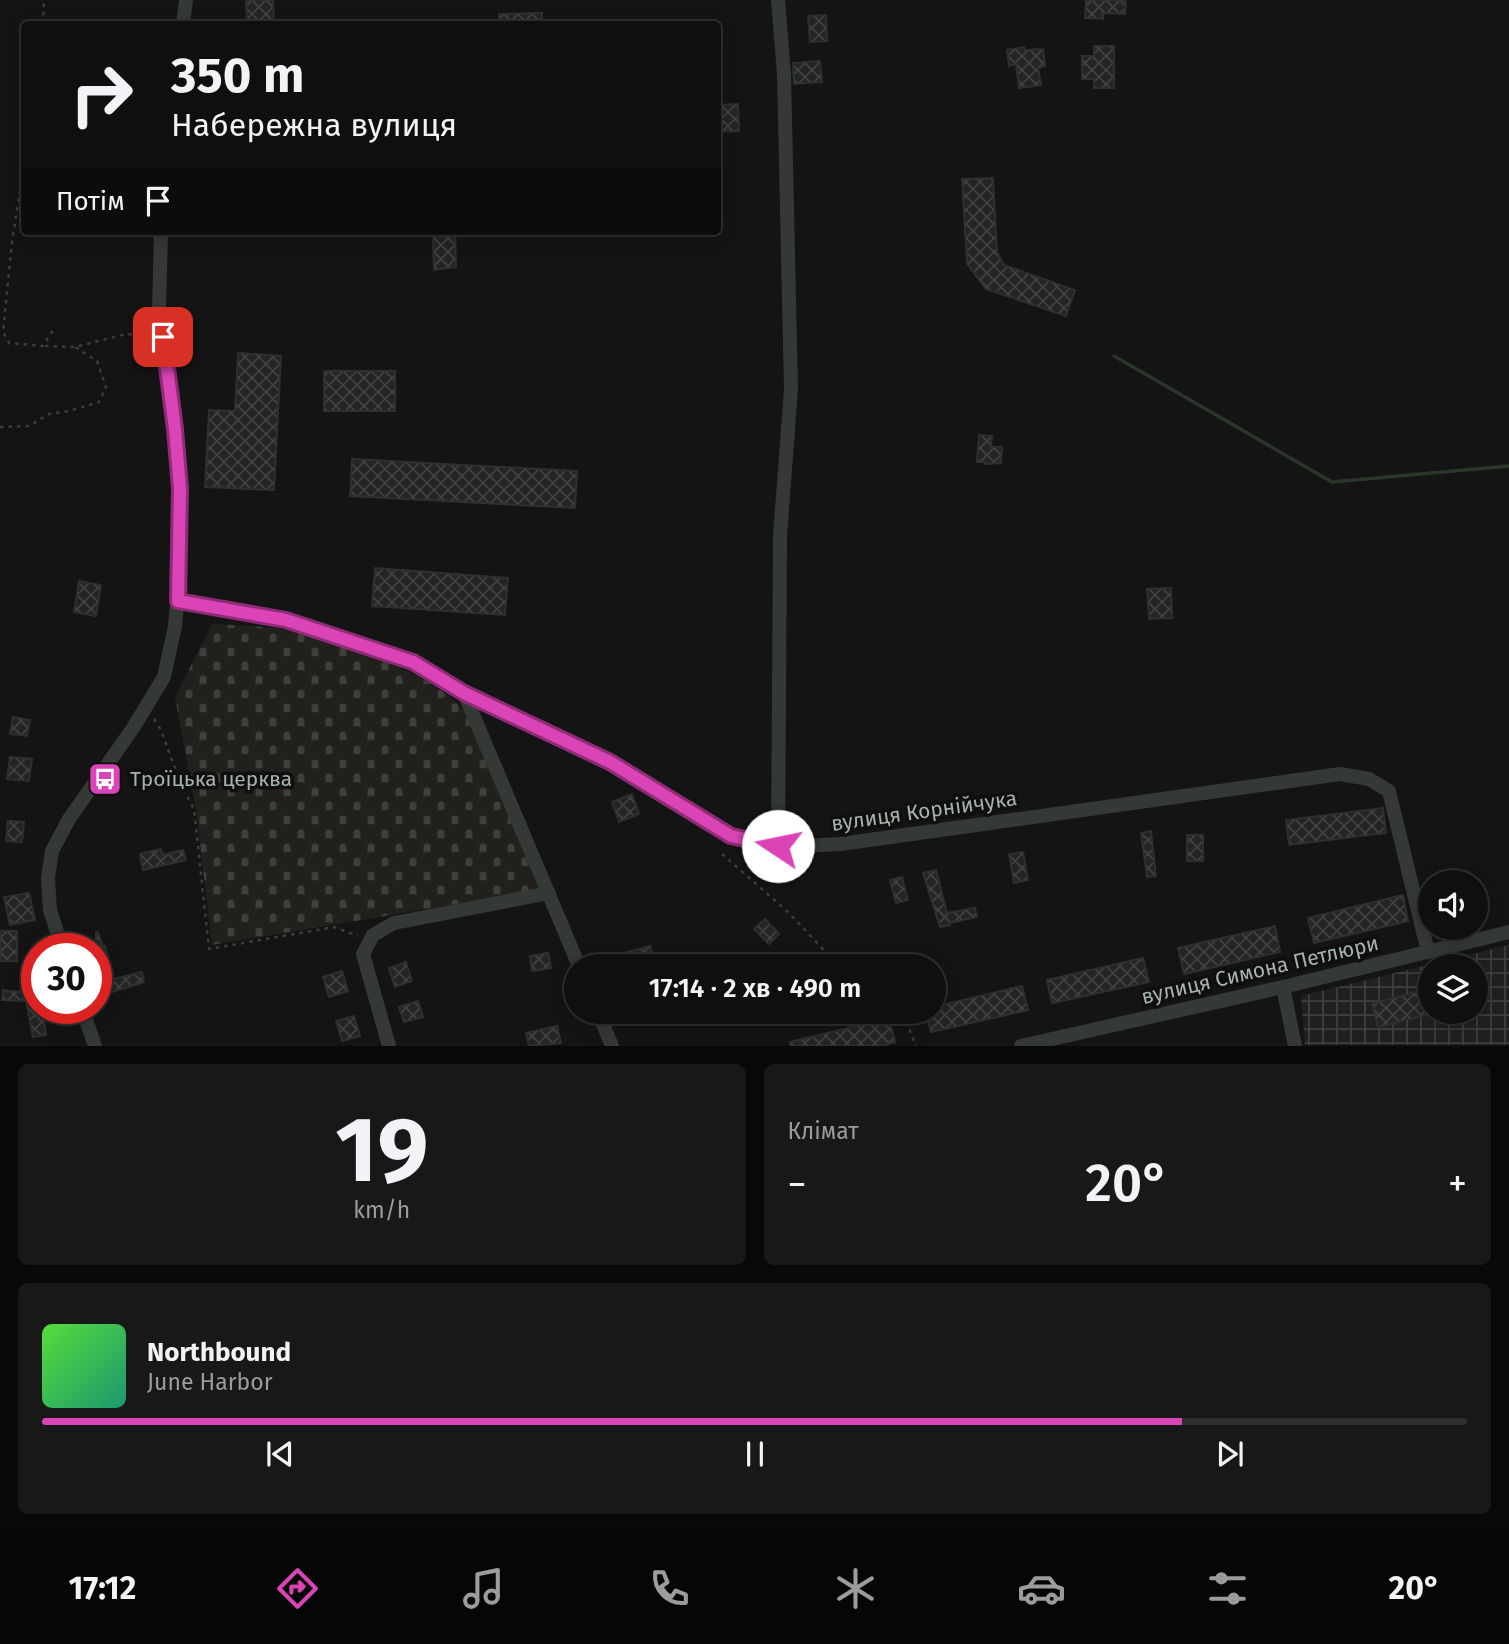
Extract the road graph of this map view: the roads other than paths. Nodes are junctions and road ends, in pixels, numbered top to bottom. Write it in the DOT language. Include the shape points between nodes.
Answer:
graph roads {
  1 [pos="186,0"];
  2 [pos="778,0"];
  3 [pos="183,21"];
  4 [pos="161,235"];
  5 [pos="178,601"];
  6 [pos="464,693"];
  7 [pos="778,846"];
  8 [pos="549,894"];
  9 [pos="1509,932"];
  10 [pos="57,933"];
  11 [pos="1429,952"];
  12 [pos="574,954"];
  13 [pos="1283,987"];
  14 [pos="87,1024"];
  15 [pos="602,1024"];
  16 [pos="94,1045"];
  17 [pos="388,1045"];
  18 [pos="612,1045"];
  19 [pos="1021,1045"];
  20 [pos="1295,1045"];
  1 -- 3 [label="street"];
  2 -- 7 [label="street" via="784,74 790,389 780,536"];
  4 -- 5 [label="street" via="159,309 180,489"];
  5 -- 6 [label="street, вулиця Корнійчука" via="260,614 331,634 413,662"];
  5 -- 10 [label="street" via="164,677 52,851 50,910"];
  6 -- 7 [label="street, вулиця Корнійчука" via="610,762 731,836"];
  6 -- 8 [label="street"];
  7 -- 11 [label="street, вулиця Корнійчука" via="841,844 1340,774 1369,779 1389,791"];
  8 -- 12 [label="street"];
  8 -- 17 [label="street" via="394,923 379,930 363,954"];
  9 -- 11 [label="street, вулиця Симона Петлюри"];
  11 -- 13 [label="street, вулиця Симона Петлюри"];
  13 -- 19 [label="street, вулиця Симона Петлюри"];
  13 -- 20 [label="street"];
  14 -- 16 [label="street"];
  15 -- 18 [label="street"];
}
